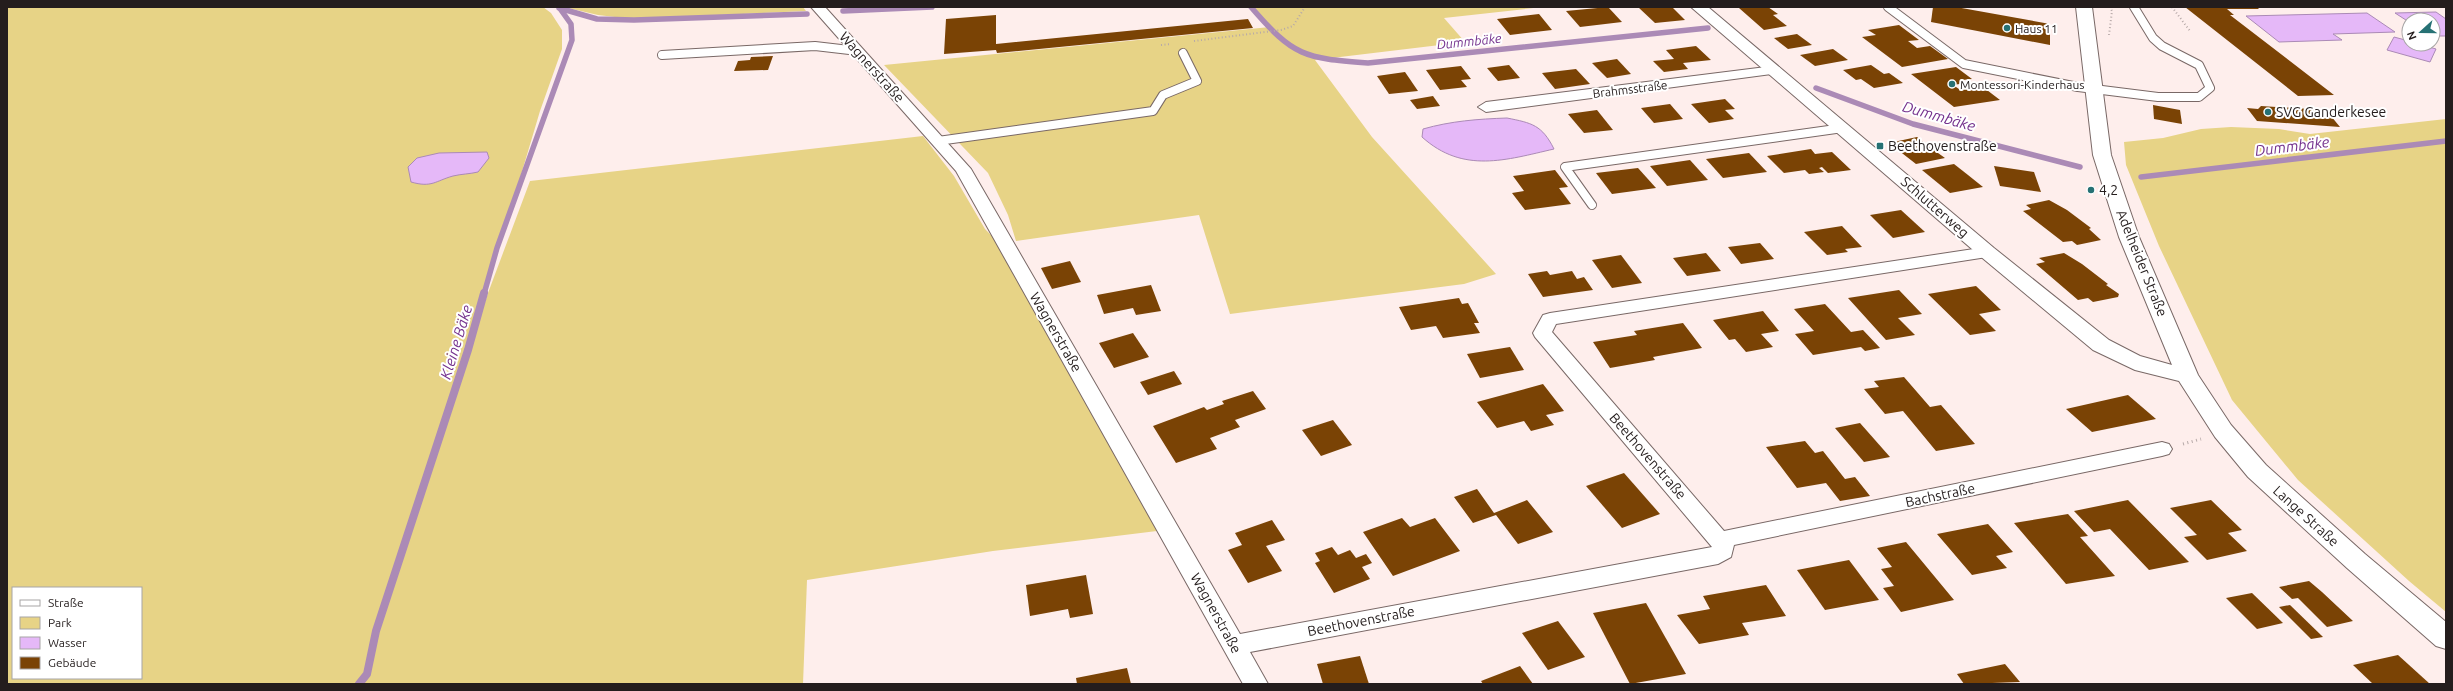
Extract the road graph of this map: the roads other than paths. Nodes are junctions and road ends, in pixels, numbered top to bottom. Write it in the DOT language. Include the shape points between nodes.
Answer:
graph roads {
  1 [pos="818,7"];
  2 [pos="1699,7"];
  3 [pos="1888,7"];
  4 [pos="2084,7"];
  5 [pos="2134,7"];
  6 [pos="858,51"];
  7 [pos="1183,53"];
  8 [pos="662,55"];
  9 [pos="1774,70"];
  10 [pos="2101,89"];
  11 [pos="1486,107"];
  12 [pos="1843,128"];
  13 [pos="938,141"];
  14 [pos="1592,205"];
  15 [pos="1987,252"];
  16 [pos="2187,375"];
  17 [pos="2162,449"];
  18 [pos="1719,540"];
  19 [pos="2446,638"];
  20 [pos="1235,645"];
  21 [pos="1256,684"];
  1 -- 6 [label="street, Wagnerstraße"];
  2 -- 9 [label="street, Schlutterweg"];
  3 -- 10 [label="lane" via="1964,64"];
  4 -- 10 [label="street, Adelheider Straße"];
  5 -- 10 [label="lane" via="2153,38 2162,46 2200,65 2210,88 2200,97 2158,96"];
  6 -- 8 [label="lane" via="815,46"];
  6 -- 13 [label="street, Wagnerstraße"];
  7 -- 13 [label="lane" via="1197,80 1163,96 1153,111"];
  9 -- 11 [label="street, Brahmsstraße"];
  9 -- 12 [label="street, Schlutterweg"];
  10 -- 16 [label="street, Adelheider Straße" via="2104,163 2129,237"];
  12 -- 14 [label="lane" via="1565,167"];
  12 -- 15 [label="street, Schlutterweg"];
  13 -- 20 [label="street, Wagnerstraße" via="964,169"];
  15 -- 16 [label="street, Schlutterweg" via="2071,322 2113,353 2164,372"];
  15 -- 18 [label="street, Beethovenstraße" via="1550,319 1542,333"];
  16 -- 19 [label="street, Lange Straße" via="2223,431 2257,471"];
  17 -- 18 [label="street, Bachstraße"];
  18 -- 20 [label="street, Beethovenstraße" via="1723,551 1718,555"];
  20 -- 21 [label="street, Wagnerstraße"];
}
